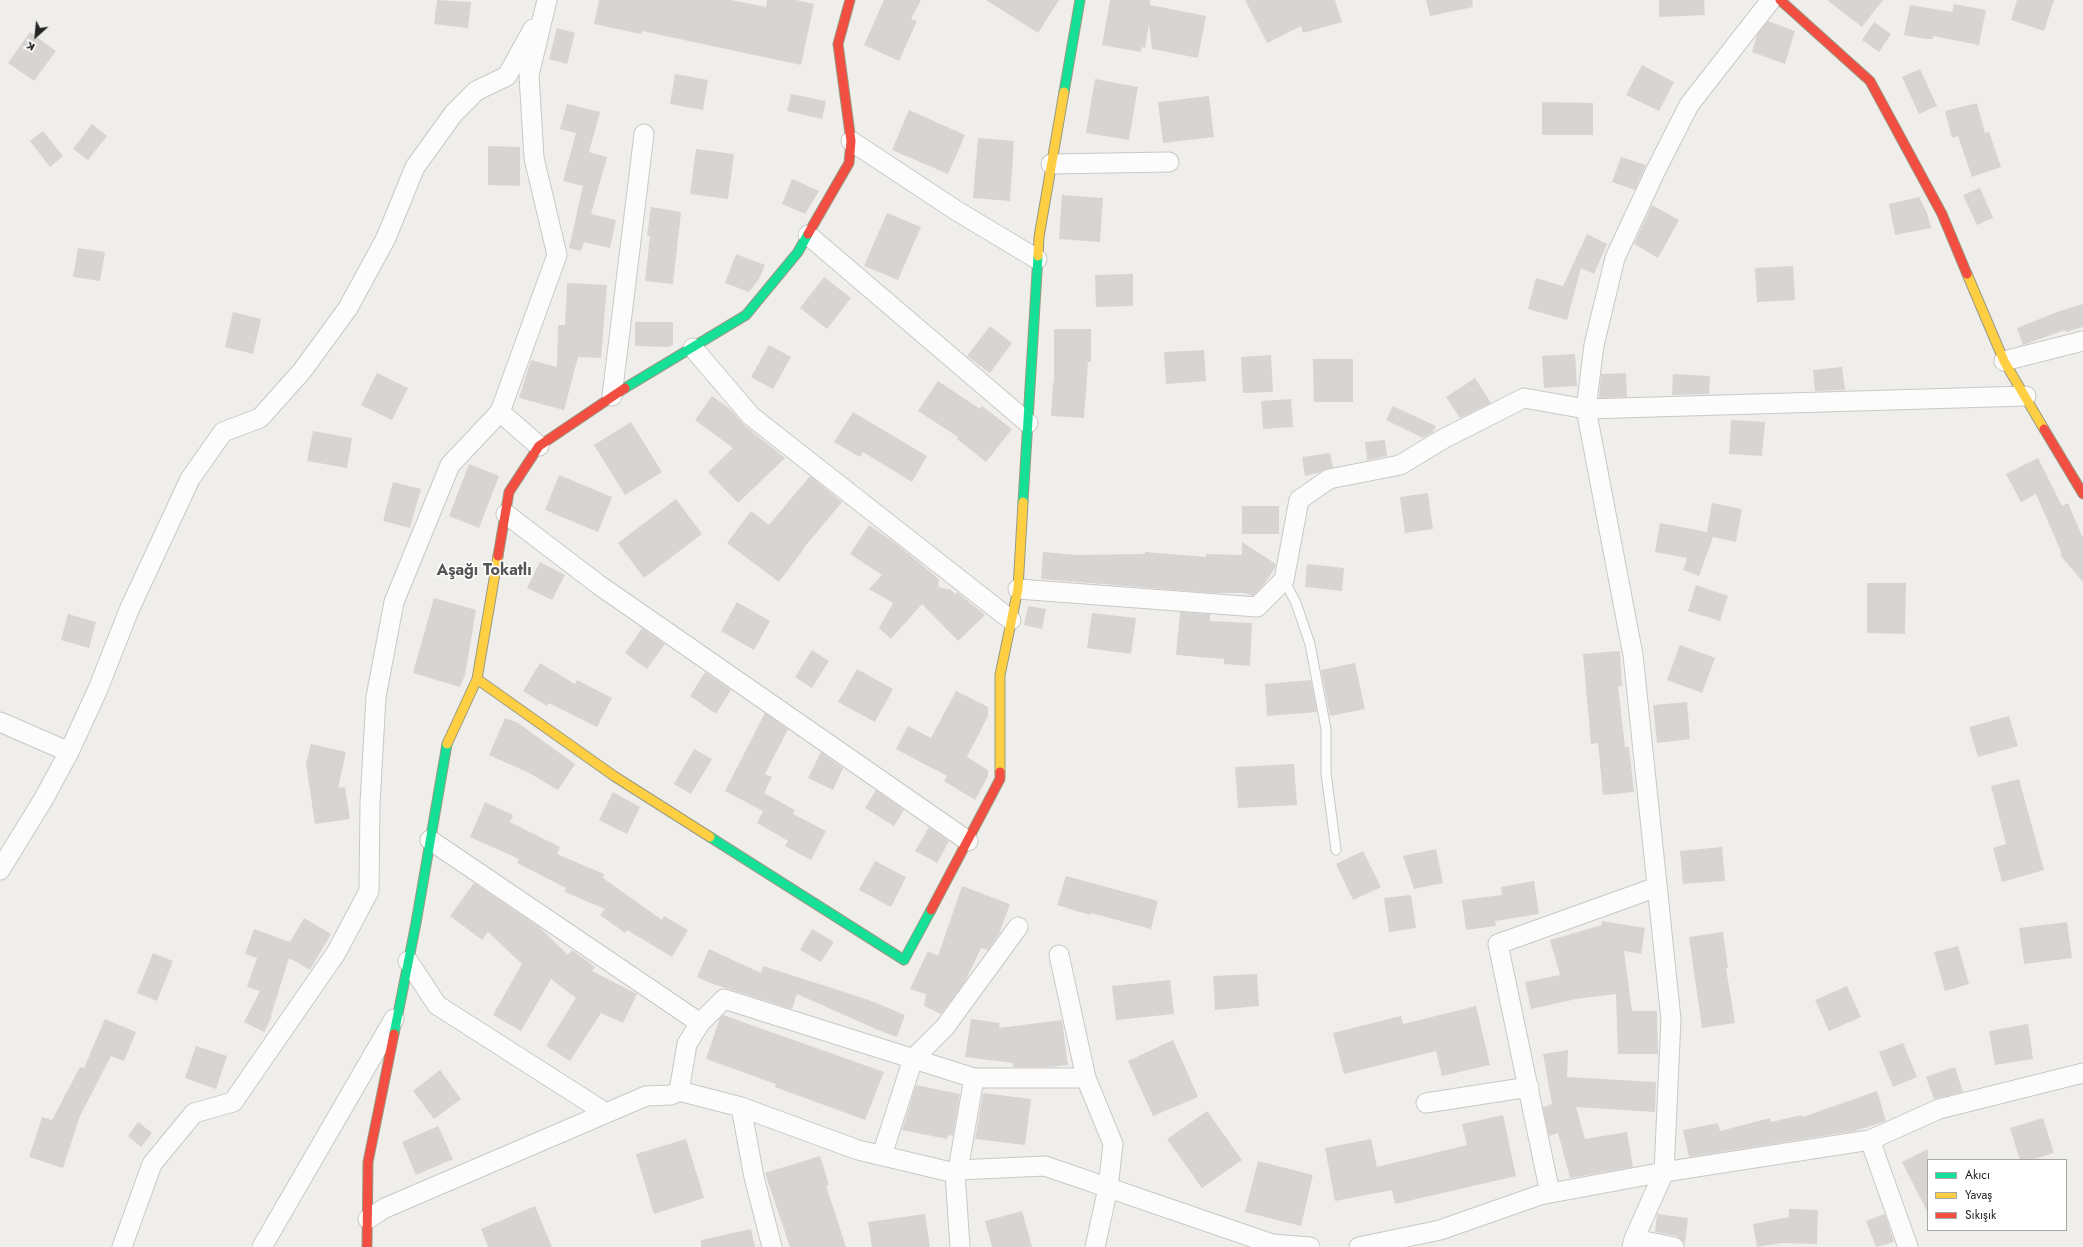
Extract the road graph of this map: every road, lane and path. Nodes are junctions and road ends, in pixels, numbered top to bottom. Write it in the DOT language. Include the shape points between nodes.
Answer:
graph roads {
  1 [pos="850,0"];
  2 [pos="1080,0"];
  3 [pos="1771,0"];
  4 [pos="1780,0"];
  5 [pos="546,4"];
  6 [pos="644,134"];
  7 [pos="851,141"];
  8 [pos="1169,162"];
  9 [pos="1051,164"];
  10 [pos="808,234"];
  11 [pos="1037,259"];
  12 [pos="2083,341"];
  13 [pos="693,348"];
  14 [pos="2004,361"];
  15 [pos="612,396"];
  16 [pos="2026,396"];
  17 [pos="1586,409"];
  18 [pos="500,412"];
  19 [pos="1028,423"];
  20 [pos="539,446"];
  21 [pos="2083,494"];
  22 [pos="506,514"];
  23 [pos="1284,580"];
  24 [pos="1018,589"];
  25 [pos="1011,620"];
  26 [pos="477,678"];
  27 [pos="0,722"];
  28 [pos="69,752"];
  29 [pos="430,840"];
  30 [pos="968,841"];
  31 [pos="1336,850"];
  32 [pos="0,870"];
  33 [pos="1657,887"];
  34 [pos="1018,927"];
  35 [pos="1059,955"];
  36 [pos="408,961"];
  37 [pos="398,1012"];
  38 [pos="700,1023"];
  39 [pos="913,1059"];
  40 [pos="2083,1074"];
  41 [pos="974,1078"];
  42 [pos="1086,1078"];
  43 [pos="1529,1087"];
  44 [pos="679,1091"];
  45 [pos="1426,1103"];
  46 [pos="741,1107"];
  47 [pos="606,1114"];
  48 [pos="1870,1140"];
  49 [pos="882,1155"];
  50 [pos="956,1172"];
  51 [pos="1664,1172"];
  52 [pos="1108,1188"];
  53 [pos="1550,1193"];
  54 [pos="368,1219"];
  55 [pos="1409,1242"];
  56 [pos="1633,1243"];
  57 [pos="1273,1245"];
  58 [pos="122,1247"];
  59 [pos="262,1247"];
  60 [pos="367,1247"];
  61 [pos="772,1247"];
  62 [pos="960,1247"];
  63 [pos="1095,1247"];
  64 [pos="1310,1247"];
  65 [pos="1359,1247"];
  66 [pos="1674,1247"];
  67 [pos="1908,1247"];
  1 -- 7 [label="street" via="838,44"];
  2 -- 9 [label="street"];
  3 -- 17 [label="street" via="1689,105 1615,258 1594,345"];
  4 -- 14 [label="street" via="1870,82 1942,214"];
  5 -- 18 [label="street" via="529,75 534,158 557,255"];
  5 -- 28 [label="street" via="507,76 476,91 454,113 415,167 386,238 348,308 302,371 260,418 223,432 190,479 129,610 98,690"];
  6 -- 15 [label="street"];
  7 -- 10 [label="street" via="848,163"];
  7 -- 11 [label="street" via="957,211"];
  8 -- 9 [label="street"];
  9 -- 11 [label="street"];
  10 -- 13 [label="street" via="798,252 746,315"];
  10 -- 19 [label="street"];
  11 -- 19 [label="street"];
  12 -- 14 [label="street"];
  13 -- 15 [label="street"];
  13 -- 25 [label="street" via="751,416"];
  14 -- 16 [label="street"];
  15 -- 20 [label="street"];
  16 -- 17 [label="street"];
  16 -- 21 [label="street"];
  17 -- 23 [label="street" via="1524,398 1443,439 1400,466 1329,479 1299,500"];
  17 -- 33 [label="street" via="1633,654"];
  18 -- 20 [label="street"];
  18 -- 58 [label="street" via="450,465 394,602 376,697 370,803 369,891 336,953 233,1102 194,1113 152,1164"];
  19 -- 24 [label="street"];
  20 -- 22 [label="street" via="509,492"];
  22 -- 26 [label="street"];
  22 -- 30 [label="street" via="599,585"];
  23 -- 24 [label="street" via="1257,607"];
  23 -- 31 [label="lane" via="1296,603 1310,644 1326,729 1326,773"];
  24 -- 25 [label="street"];
  25 -- 30 [label="street" via="1000,675 1000,779"];
  26 -- 29 [label="street" via="446,747"];
  26 -- 30 [label="street" via="614,776 904,960"];
  27 -- 28 [label="street"];
  28 -- 32 [label="street"];
  29 -- 36 [label="street"];
  29 -- 38 [label="street"];
  33 -- 43 [label="street" via="1498,944"];
  33 -- 51 [label="street" via="1671,1019"];
  34 -- 39 [label="street" via="945,1027"];
  35 -- 42 [label="street"];
  36 -- 37 [label="street"];
  36 -- 47 [label="street" via="437,1005"];
  37 -- 54 [label="street" via="368,1162"];
  37 -- 59 [label="street"];
  38 -- 39 [label="street" via="724,999"];
  38 -- 44 [label="street" via="687,1044"];
  39 -- 41 [label="street"];
  39 -- 49 [label="street"];
  40 -- 48 [label="street" via="1939,1109"];
  41 -- 42 [label="street"];
  41 -- 50 [label="street"];
  42 -- 52 [label="street" via="1113,1144"];
  43 -- 45 [label="street"];
  43 -- 53 [label="street"];
  44 -- 46 [label="street"];
  44 -- 47 [label="street" via="646,1096"];
  46 -- 49 [label="street" via="858,1150"];
  46 -- 61 [label="street" via="754,1177"];
  47 -- 54 [label="street" via="385,1208"];
  48 -- 51 [label="street"];
  48 -- 67 [label="street"];
  49 -- 50 [label="street"];
  50 -- 52 [label="street" via="1045,1166"];
  50 -- 62 [label="street"];
  51 -- 53 [label="street"];
  51 -- 56 [label="street"];
  52 -- 57 [label="street"];
  52 -- 63 [label="street"];
  53 -- 55 [label="street"];
  54 -- 60 [label="street"];
  55 -- 65 [label="street"];
  56 -- 66 [label="street"];
  57 -- 64 [label="street"];
}
